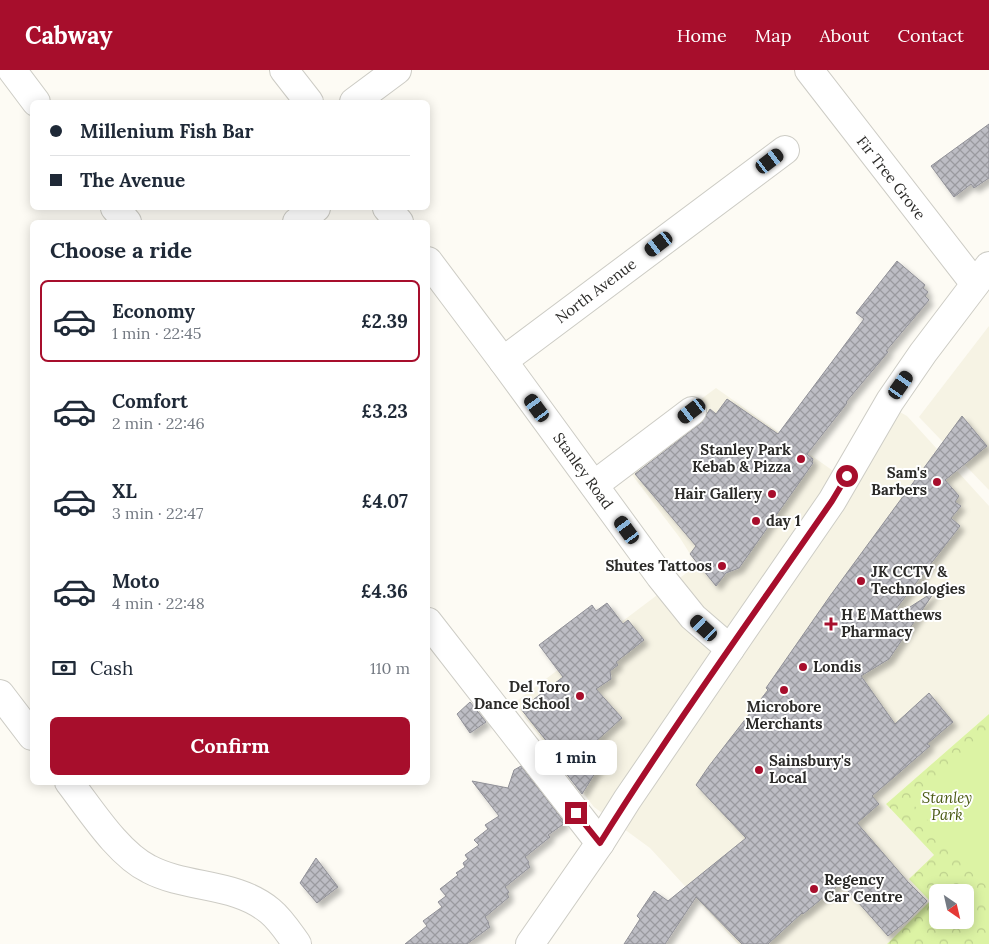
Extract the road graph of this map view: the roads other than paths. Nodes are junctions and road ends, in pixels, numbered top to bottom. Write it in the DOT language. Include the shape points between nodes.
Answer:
graph roads {
  1 [pos="12,70"];
  2 [pos="284,70"];
  3 [pos="397,70"];
  4 [pos="809,70"];
  5 [pos="34,100"];
  6 [pos="307,100"];
  7 [pos="357,100"];
  8 [pos="786,150"];
  9 [pos="118,210"];
  10 [pos="313,210"];
  11 [pos="390,210"];
  12 [pos="125,220"];
  13 [pos="300,220"];
  14 [pos="397,220"];
  15 [pos="430,264"];
  16 [pos="982,275"];
  17 [pos="503,361"];
  18 [pos="692,411"];
  19 [pos="594,485"];
  20 [pos="430,625"];
  21 [pos="730,648"];
  22 [pos="0,694"];
  23 [pos="30,733"];
  24 [pos="71,785"];
  25 [pos="600,843"];
  26 [pos="296,944"];
  27 [pos="530,944"];
  1 -- 5 [label="street"];
  2 -- 6 [label="street"];
  3 -- 7 [label="street"];
  4 -- 16 [label="street, Fir Tree Grove"];
  8 -- 17 [label="street, North Avenue"];
  9 -- 12 [label="street"];
  10 -- 13 [label="street"];
  11 -- 14 [label="street"];
  15 -- 17 [label="street, Stanley Road"];
  16 -- 21 [label="street" via="890,401 832,501"];
  17 -- 19 [label="street, Stanley Road"];
  18 -- 19 [label="street"];
  19 -- 21 [label="street, Stanley Road" via="693,617"];
  20 -- 25 [label="street"];
  21 -- 25 [label="street"];
  22 -- 23 [label="street"];
  24 -- 26 [label="street" via="122,849 147,868 176,880 230,890 260,904 272,913"];
  25 -- 27 [label="street"];
}
